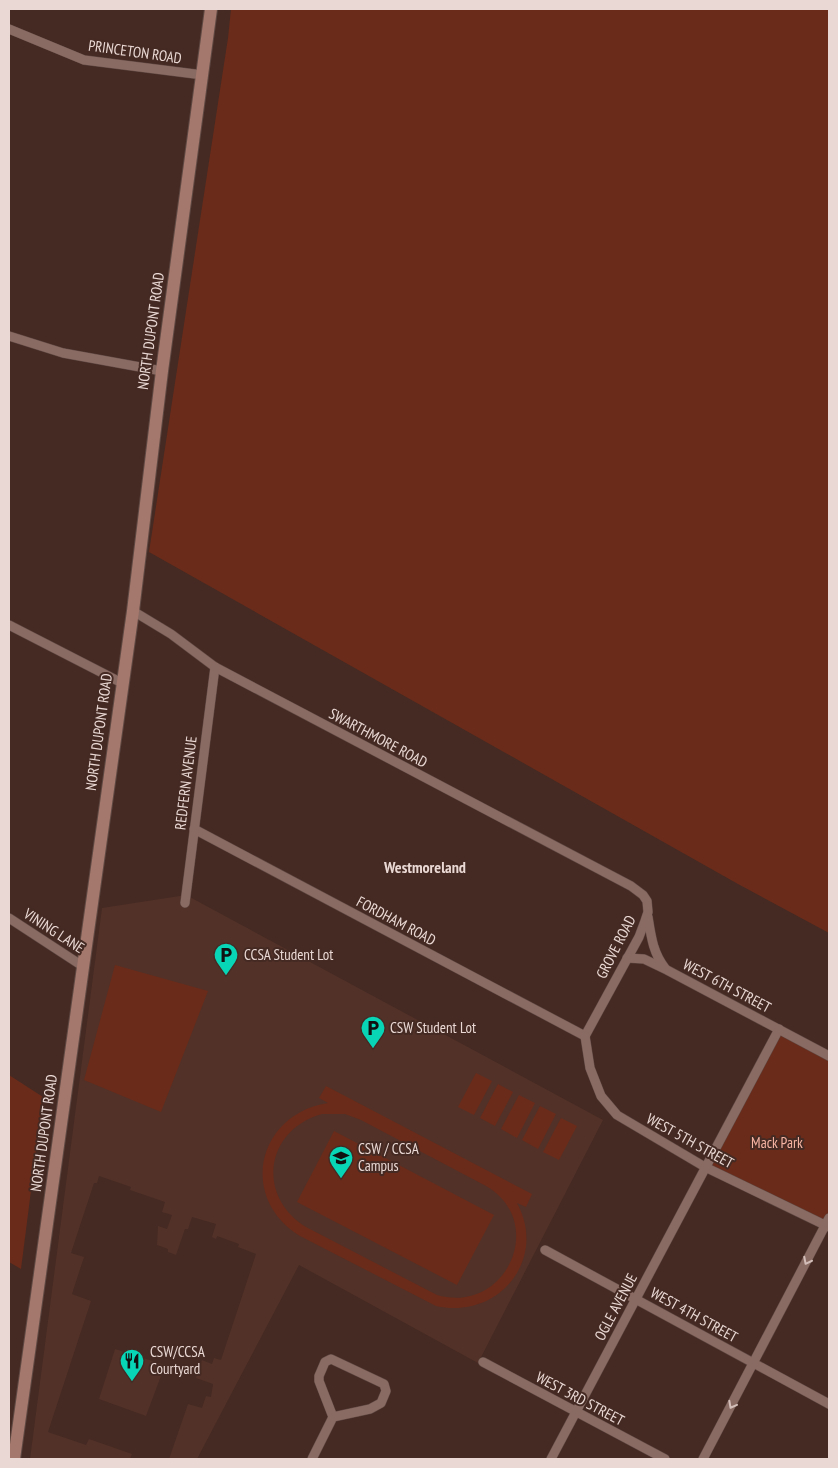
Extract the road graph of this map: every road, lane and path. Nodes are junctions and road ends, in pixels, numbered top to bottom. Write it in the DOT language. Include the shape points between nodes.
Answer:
graph roads {
  1 [pos="211,9"];
  2 [pos="9,29"];
  3 [pos="203,75"];
  4 [pos="9,336"];
  5 [pos="162,371"];
  6 [pos="133,611"];
  7 [pos="9,625"];
  8 [pos="215,667"];
  9 [pos="122,683"];
  10 [pos="194,829"];
  11 [pos="617,879"];
  12 [pos="185,903"];
  13 [pos="648,912"];
  14 [pos="9,918"];
  15 [pos="627,958"];
  16 [pos="84,967"];
  17 [pos="667,970"];
  18 [pos="779,1029"];
  19 [pos="584,1036"];
  20 [pos="829,1056"];
  21 [pos="705,1167"];
  22 [pos="828,1223"];
  23 [pos="545,1250"];
  24 [pos="636,1298"];
  25 [pos="483,1362"];
  26 [pos="753,1363"];
  27 [pos="829,1404"];
  28 [pos="576,1412"];
  29 [pos="333,1417"];
  30 [pos="14,1459"];
  31 [pos="312,1459"];
  32 [pos="551,1459"];
  33 [pos="665,1459"];
  34 [pos="703,1459"];
  1 -- 3 [label="main road, NORTH DUPONT ROAD"];
  2 -- 3 [label="street, PRINCETON ROAD" via="84,60"];
  3 -- 5 [label="main road, NORTH DUPONT ROAD"];
  4 -- 5 [label="street" via="62,353"];
  5 -- 6 [label="main road, NORTH DUPONT ROAD"];
  6 -- 8 [label="street, SWARTHMORE ROAD"];
  6 -- 9 [label="main road, NORTH DUPONT ROAD"];
  7 -- 9 [label="street"];
  8 -- 10 [label="street, REDFERN AVENUE"];
  8 -- 11 [label="street, SWARTHMORE ROAD"];
  9 -- 16 [label="main road, NORTH DUPONT ROAD"];
  10 -- 12 [label="street, REDFERN AVENUE"];
  10 -- 19 [label="street, FORDHAM ROAD"];
  11 -- 13 [label="street, GROVE ROAD" via="643,896"];
  13 -- 15 [label="street, GROVE ROAD"];
  13 -- 17 [label="street, WEST 6TH STREET" via="654,946"];
  14 -- 16 [label="street, VINING LANE"];
  15 -- 17 [label="street" via="644,959"];
  15 -- 19 [label="street, GROVE ROAD"];
  16 -- 30 [label="main road, NORTH DUPONT ROAD"];
  17 -- 18 [label="street, WEST 6TH STREET"];
  18 -- 20 [label="street, WEST 6TH STREET"];
  18 -- 21 [label="street, OGLE AVENUE"];
  19 -- 21 [label="street, WEST 5TH STREET" via="590,1068 601,1096 617,1115"];
  21 -- 22 [label="street, WEST 5TH STREET"];
  21 -- 24 [label="street, OGLE AVENUE"];
  22 -- 26 [label="street, one-way"];
  23 -- 24 [label="street, WEST 4TH STREET"];
  24 -- 26 [label="street, WEST 4TH STREET"];
  24 -- 28 [label="street, OGLE AVENUE"];
  25 -- 28 [label="street, WEST 3RD STREET"];
  26 -- 27 [label="street, WEST 4TH STREET"];
  26 -- 34 [label="street, one-way"];
  28 -- 32 [label="street, OGLE AVENUE"];
  28 -- 33 [label="street, WEST 3RD STREET"];
  29 -- 29 [label="street" via="319,1381 325,1362 331,1359 384,1384 386,1391 381,1403 370,1409"];
  29 -- 31 [label="street"];
}
